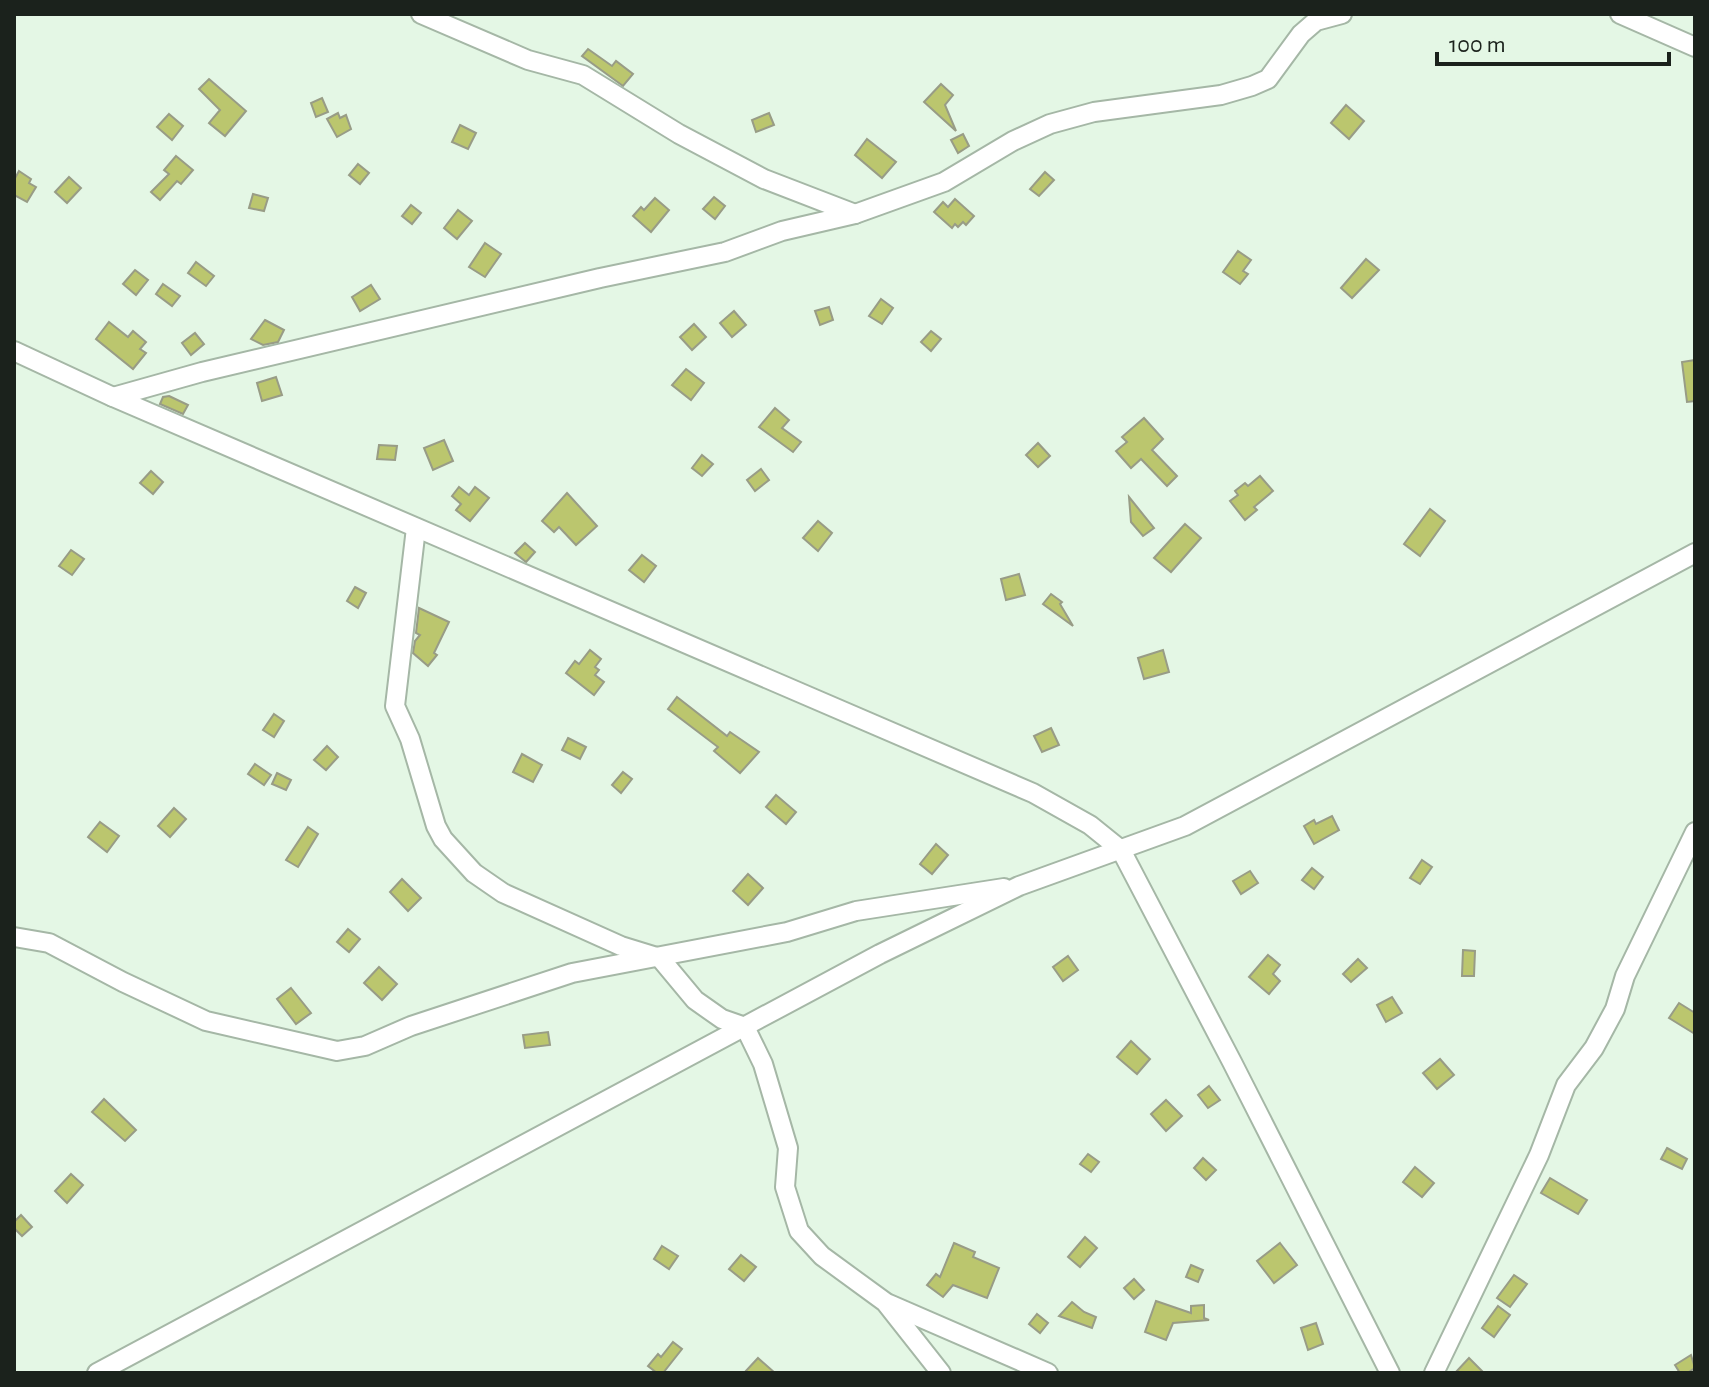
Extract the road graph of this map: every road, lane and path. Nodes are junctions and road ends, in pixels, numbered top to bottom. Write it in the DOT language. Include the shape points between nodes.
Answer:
graph roads {
  1 [pos="421,14"];
  2 [pos="1342,14"];
  3 [pos="1620,14"];
  4 [pos="1695,47"];
  5 [pos="855,214"];
  6 [pos="14,351"];
  7 [pos="113,397"];
  8 [pos="416,528"];
  9 [pos="1695,553"];
  10 [pos="1695,832"];
  11 [pos="1121,850"];
  12 [pos="1019,886"];
  13 [pos="14,937"];
  14 [pos="660,958"];
  15 [pos="745,1027"];
  16 [pos="885,1302"];
  17 [pos="934,1369"];
  18 [pos="97,1373"];
  19 [pos="1048,1373"];
  20 [pos="1390,1373"];
  21 [pos="1434,1373"];
  1 -- 5 [label="street" via="528,60 583,75 764,179"];
  2 -- 5 [label="street" via="1316,21 1268,79 1252,86 1050,124 944,182"];
  3 -- 4 [label="street"];
  5 -- 7 [label="street" via="782,231 725,252 585,281"];
  6 -- 7 [label="street"];
  7 -- 8 [label="street"];
  8 -- 11 [label="street" via="1033,793 1090,825"];
  8 -- 14 [label="street" via="395,706 443,839 474,873 503,893"];
  9 -- 11 [label="street" via="1185,826"];
  10 -- 21 [label="street" via="1625,976 1615,1009 1566,1085 1539,1155"];
  11 -- 12 [label="street"];
  11 -- 20 [label="street"];
  12 -- 14 [label="street" via="856,911 787,932"];
  12 -- 15 [label="street"];
  13 -- 14 [label="street" via="49,943 206,1021 337,1051 365,1046 572,973"];
  14 -- 15 [label="street" via="695,1000"];
  15 -- 16 [label="street" via="763,1064 788,1148 785,1187 799,1231 822,1256"];
  15 -- 18 [label="street"];
  16 -- 17 [label="street"];
  16 -- 19 [label="street"];
}
